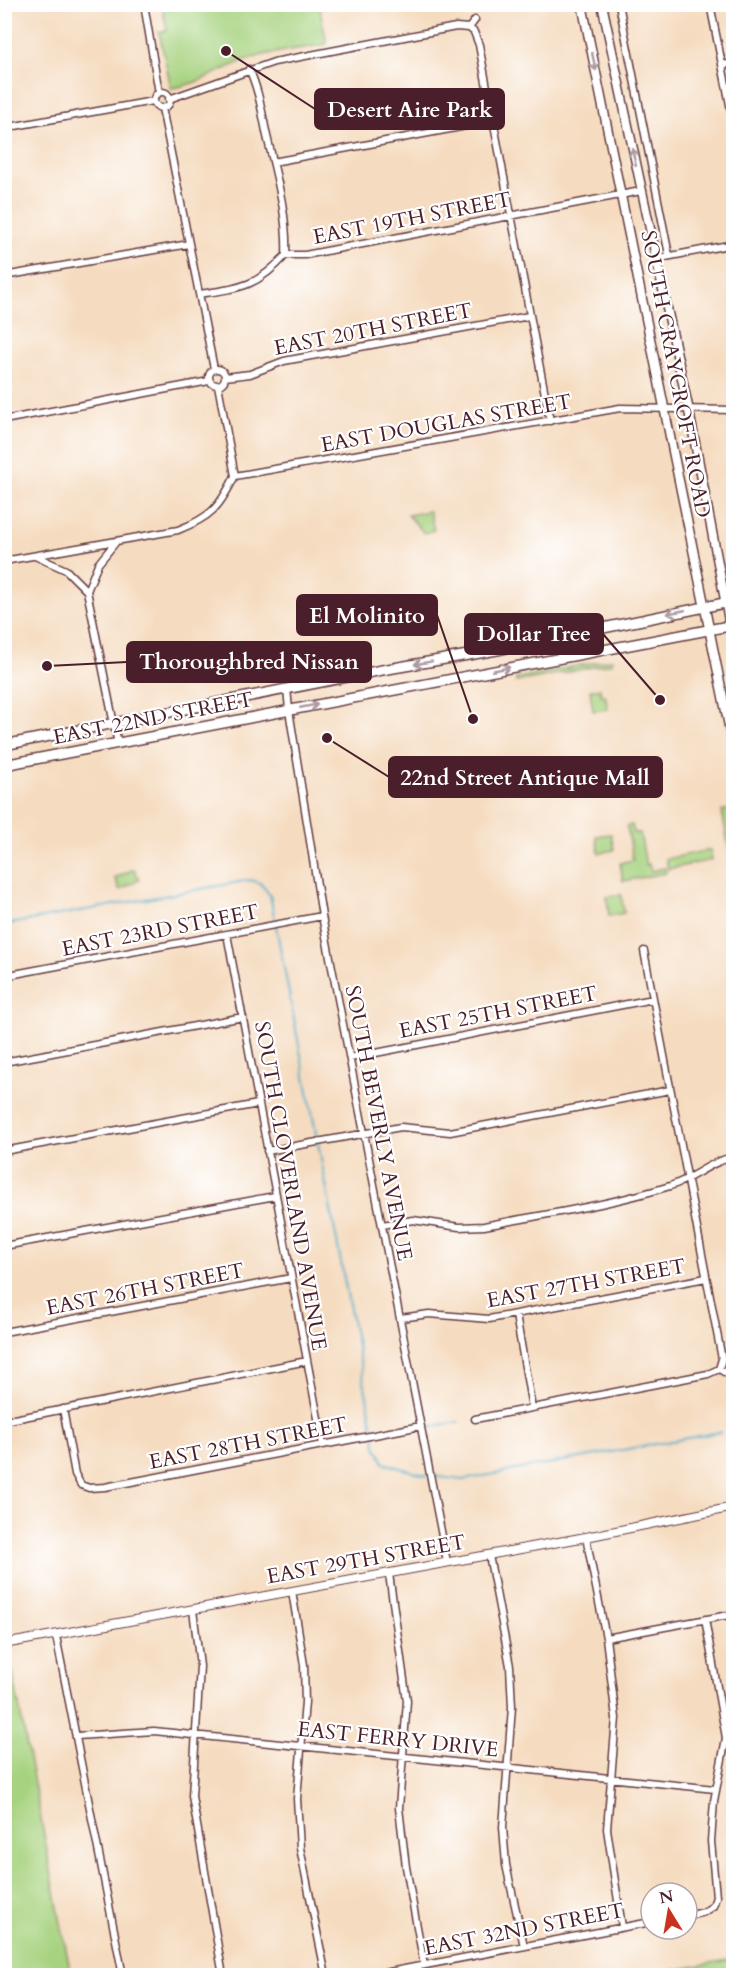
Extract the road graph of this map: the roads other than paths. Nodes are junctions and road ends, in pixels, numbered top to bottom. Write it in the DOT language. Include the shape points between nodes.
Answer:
graph roads {
  1 [pos="144,4"];
  2 [pos="582,4"];
  3 [pos="602,4"];
  4 [pos="619,4"];
  5 [pos="710,4"];
  6 [pos="475,20"];
  7 [pos="469,28"];
  8 [pos="734,63"];
  9 [pos="722,65"];
  10 [pos="249,69"];
  11 [pos="159,93"];
  12 [pos="170,99"];
  13 [pos="153,101"];
  14 [pos="162,108"];
  15 [pos="493,121"];
  16 [pos="734,125"];
  17 [pos="4,128"];
  18 [pos="273,162"];
  19 [pos="641,191"];
  20 [pos="621,194"];
  21 [pos="510,216"];
  22 [pos="189,244"];
  23 [pos="734,244"];
  24 [pos="286,255"];
  25 [pos="669,255"];
  26 [pos="655,259"];
  27 [pos="4,276"];
  28 [pos="199,294"];
  29 [pos="529,316"];
  30 [pos="214,369"];
  31 [pos="225,377"];
  32 [pos="209,381"];
  33 [pos="218,385"];
  34 [pos="664,409"];
  35 [pos="734,410"];
  36 [pos="689,411"];
  37 [pos="4,420"];
  38 [pos="550,421"];
  39 [pos="235,476"];
  40 [pos="115,543"];
  41 [pos="34,556"];
  42 [pos="4,561"];
  43 [pos="87,591"];
  44 [pos="729,602"];
  45 [pos="704,607"];
  46 [pos="732,625"];
  47 [pos="708,630"];
  48 [pos="734,647"];
  49 [pos="287,688"];
  50 [pos="288,710"];
  51 [pos="114,723"];
  52 [pos="731,723"];
  53 [pos="118,744"];
  54 [pos="4,745"];
  55 [pos="734,751"];
  56 [pos="4,765"];
  57 [pos="322,916"];
  58 [pos="227,934"];
  59 [pos="644,951"];
  60 [pos="4,976"];
  61 [pos="653,999"];
  62 [pos="243,1017"];
  63 [pos="350,1058"];
  64 [pos="4,1062"];
  65 [pos="670,1090"];
  66 [pos="258,1104"];
  67 [pos="365,1133"];
  68 [pos="267,1151"];
  69 [pos="4,1152"];
  70 [pos="734,1157"];
  71 [pos="689,1176"];
  72 [pos="275,1197"];
  73 [pos="382,1225"];
  74 [pos="4,1246"];
  75 [pos="291,1278"];
  76 [pos="706,1278"];
  77 [pos="516,1315"];
  78 [pos="401,1318"];
  79 [pos="4,1332"];
  80 [pos="307,1361"];
  81 [pos="532,1408"];
  82 [pos="63,1409"];
  83 [pos="476,1419"];
  84 [pos="4,1421"];
  85 [pos="421,1426"];
  86 [pos="323,1445"];
  87 [pos="81,1485"];
  88 [pos="78,1493"];
  89 [pos="734,1507"];
  90 [pos="586,1537"];
  91 [pos="489,1555"];
  92 [pos="447,1562"];
  93 [pos="389,1574"];
  94 [pos="292,1591"];
  95 [pos="193,1610"];
  96 [pos="734,1614"];
  97 [pos="705,1619"];
  98 [pos="4,1627"];
  99 [pos="56,1636"];
  100 [pos="606,1638"];
  101 [pos="6,1644"];
  102 [pos="195,1735"];
  103 [pos="77,1736"];
  104 [pos="301,1746"];
  105 [pos="403,1758"];
  106 [pos="506,1767"];
  107 [pos="612,1777"];
  108 [pos="715,1789"];
  109 [pos="699,1913"];
  110 [pos="639,1924"];
  111 [pos="622,1927"];
  112 [pos="524,1946"];
  113 [pos="424,1965"];
  114 [pos="123,1976"];
  115 [pos="223,1976"];
  116 [pos="326,1976"];
  117 [pos="368,1976"];
  1 -- 11 [label="street"];
  2 -- 20 [label="main road, SOUTH CRAYCROFT ROAD, one-way"];
  19 -- 3 [label="main road, SOUTH CRAYCROFT ROAD, one-way"];
  4 -- 25 [label="street, SOUTH CRAYCROFT ROAD"];
  5 -- 9 [label="street"];
  6 -- 7 [label="street"];
  7 -- 10 [label="street" via="449,28"];
  7 -- 15 [label="street" via="479,45"];
  8 -- 9 [label="street"];
  9 -- 16 [label="street"];
  10 -- 12 [label="street"];
  10 -- 18 [label="street"];
  11 -- 12 [label="street"];
  11 -- 13 [label="street"];
  12 -- 14 [label="street"];
  13 -- 14 [label="street"];
  13 -- 17 [label="street"];
  14 -- 22 [label="street"];
  15 -- 18 [label="street"];
  15 -- 21 [label="street"];
  18 -- 24 [label="street" via="287,234"];
  19 -- 20 [label="street, EAST 19TH STREET"];
  19 -- 26 [label="main road, SOUTH CRAYCROFT ROAD"];
  20 -- 21 [label="street, EAST 19TH STREET"];
  20 -- 34 [label="main road, SOUTH CRAYCROFT ROAD"];
  21 -- 24 [label="street, EAST 19TH STREET" via="305,255"];
  21 -- 29 [label="street"];
  22 -- 27 [label="street"];
  22 -- 28 [label="street"];
  23 -- 25 [label="street"];
  24 -- 28 [label="street, EAST 19TH STREET" via="270,273 246,287"];
  25 -- 26 [label="street"];
  26 -- 36 [label="main road, SOUTH CRAYCROFT ROAD"];
  28 -- 30 [label="street"];
  29 -- 31 [label="street, EAST 20TH STREET" via="284,361 250,374"];
  29 -- 38 [label="street"];
  30 -- 31 [label="street" via="221,370"];
  30 -- 32 [label="street"];
  31 -- 33 [label="street"];
  32 -- 33 [label="street"];
  32 -- 37 [label="street"];
  33 -- 39 [label="street"];
  34 -- 36 [label="street, EAST DOUGLAS STREET"];
  34 -- 38 [label="street, EAST DOUGLAS STREET" via="620,408"];
  34 -- 45 [label="main road, SOUTH CRAYCROFT ROAD"];
  35 -- 36 [label="street, EAST DOUGLAS STREET"];
  36 -- 44 [label="main road, SOUTH CRAYCROFT ROAD"];
  38 -- 39 [label="street, EAST DOUGLAS STREET"];
  39 -- 40 [label="street" via="224,499 204,520 178,530"];
  40 -- 41 [label="street"];
  40 -- 43 [label="street" via="98,564"];
  41 -- 42 [label="street"];
  41 -- 43 [label="street" via="66,570"];
  43 -- 51 [label="street"];
  44 -- 45 [label="main road, EAST 22ND STREET"];
  44 -- 46 [label="main road, SOUTH CRAYCROFT ROAD"];
  45 -- 47 [label="main road, SOUTH CRAYCROFT ROAD"];
  45 -- 49 [label="main road, EAST 22ND STREET, one-way"];
  46 -- 47 [label="main road, EAST 22ND STREET"];
  46 -- 48 [label="main road, SOUTH CRAYCROFT ROAD"];
  50 -- 47 [label="main road, EAST 22ND STREET, one-way"];
  47 -- 52 [label="main road, SOUTH CRAYCROFT ROAD"];
  49 -- 50 [label="street, SOUTH BEVERLY AVENUE"];
  49 -- 51 [label="main road, EAST 22ND STREET"];
  50 -- 53 [label="main road, EAST 22ND STREET"];
  50 -- 57 [label="street, SOUTH BEVERLY AVENUE"];
  51 -- 53 [label="street"];
  51 -- 54 [label="main road, EAST 22ND STREET"];
  52 -- 55 [label="main road, SOUTH CRAYCROFT ROAD"];
  53 -- 56 [label="main road, EAST 22ND STREET"];
  57 -- 58 [label="street, EAST 23RD STREET"];
  57 -- 63 [label="street, SOUTH BEVERLY AVENUE"];
  58 -- 60 [label="street, EAST 23RD STREET"];
  58 -- 62 [label="street, SOUTH CLOVERLAND AVENUE"];
  59 -- 61 [label="street"];
  61 -- 63 [label="street, EAST 25TH STREET"];
  61 -- 65 [label="street"];
  62 -- 64 [label="street"];
  62 -- 66 [label="street, SOUTH CLOVERLAND AVENUE"];
  63 -- 67 [label="street, SOUTH BEVERLY AVENUE"];
  65 -- 67 [label="street" via="450,1132 401,1127"];
  65 -- 71 [label="street"];
  66 -- 68 [label="street, SOUTH CLOVERLAND AVENUE"];
  66 -- 69 [label="street"];
  67 -- 68 [label="street"];
  67 -- 73 [label="street, SOUTH BEVERLY AVENUE"];
  68 -- 72 [label="street, SOUTH CLOVERLAND AVENUE"];
  70 -- 71 [label="street"];
  71 -- 73 [label="street" via="674,1185 633,1197 484,1226 459,1227 413,1220"];
  71 -- 76 [label="street"];
  72 -- 74 [label="street"];
  72 -- 75 [label="street, SOUTH CLOVERLAND AVENUE"];
  73 -- 78 [label="street, SOUTH BEVERLY AVENUE"];
  75 -- 79 [label="street, EAST 26TH STREET"];
  75 -- 80 [label="street, SOUTH CLOVERLAND AVENUE"];
  76 -- 77 [label="street, EAST 27TH STREET"];
  76 -- 81 [label="street" via="721,1370"];
  77 -- 78 [label="street, EAST 27TH STREET" via="489,1319 429,1314"];
  77 -- 81 [label="street"];
  78 -- 85 [label="street, SOUTH BEVERLY AVENUE"];
  80 -- 82 [label="street"];
  80 -- 86 [label="street, SOUTH CLOVERLAND AVENUE"];
  81 -- 83 [label="street"];
  82 -- 84 [label="street"];
  82 -- 87 [label="street" via="75,1474"];
  85 -- 86 [label="street, EAST 28TH STREET"];
  85 -- 92 [label="street, SOUTH BEVERLY AVENUE"];
  86 -- 87 [label="street, EAST 28TH STREET" via="105,1487"];
  87 -- 88 [label="street"];
  89 -- 90 [label="street, EAST 29TH STREET"];
  90 -- 91 [label="street, EAST 29TH STREET"];
  90 -- 100 [label="street"];
  91 -- 92 [label="street, EAST 29TH STREET"];
  91 -- 106 [label="street" via="510,1666 512,1707"];
  92 -- 93 [label="street, EAST 29TH STREET"];
  93 -- 94 [label="street, EAST 29TH STREET"];
  93 -- 105 [label="street" via="407,1701"];
  94 -- 95 [label="street, EAST 29TH STREET"];
  94 -- 104 [label="street" via="304,1665"];
  95 -- 99 [label="street, EAST 29TH STREET"];
  95 -- 102 [label="street" via="200,1666"];
  96 -- 97 [label="street"];
  97 -- 100 [label="street"];
  97 -- 108 [label="street" via="725,1726 724,1754"];
  98 -- 101 [label="street"];
  99 -- 101 [label="street, EAST 29TH STREET"];
  99 -- 103 [label="street"];
  100 -- 107 [label="street" via="616,1718"];
  102 -- 103 [label="street, EAST FERRY DRIVE" via="154,1731"];
  102 -- 104 [label="street, EAST FERRY DRIVE"];
  102 -- 115 [label="street" via="192,1796"];
  103 -- 114 [label="street"];
  104 -- 105 [label="street, EAST FERRY DRIVE"];
  104 -- 116 [label="street" via="297,1799 300,1848"];
  105 -- 106 [label="street, EAST FERRY DRIVE"];
  105 -- 113 [label="street" via="399,1808"];
  106 -- 107 [label="street, EAST FERRY DRIVE"];
  106 -- 112 [label="street" via="506,1865"];
  107 -- 108 [label="street, EAST FERRY DRIVE"];
  107 -- 111 [label="street" via="607,1829"];
  108 -- 109 [label="street" via="711,1841 715,1907"];
  110 -- 111 [label="street, EAST 32ND STREET"];
  111 -- 112 [label="street, EAST 32ND STREET"];
  112 -- 113 [label="street, EAST 32ND STREET"];
  113 -- 117 [label="street, EAST 32ND STREET"];
}
